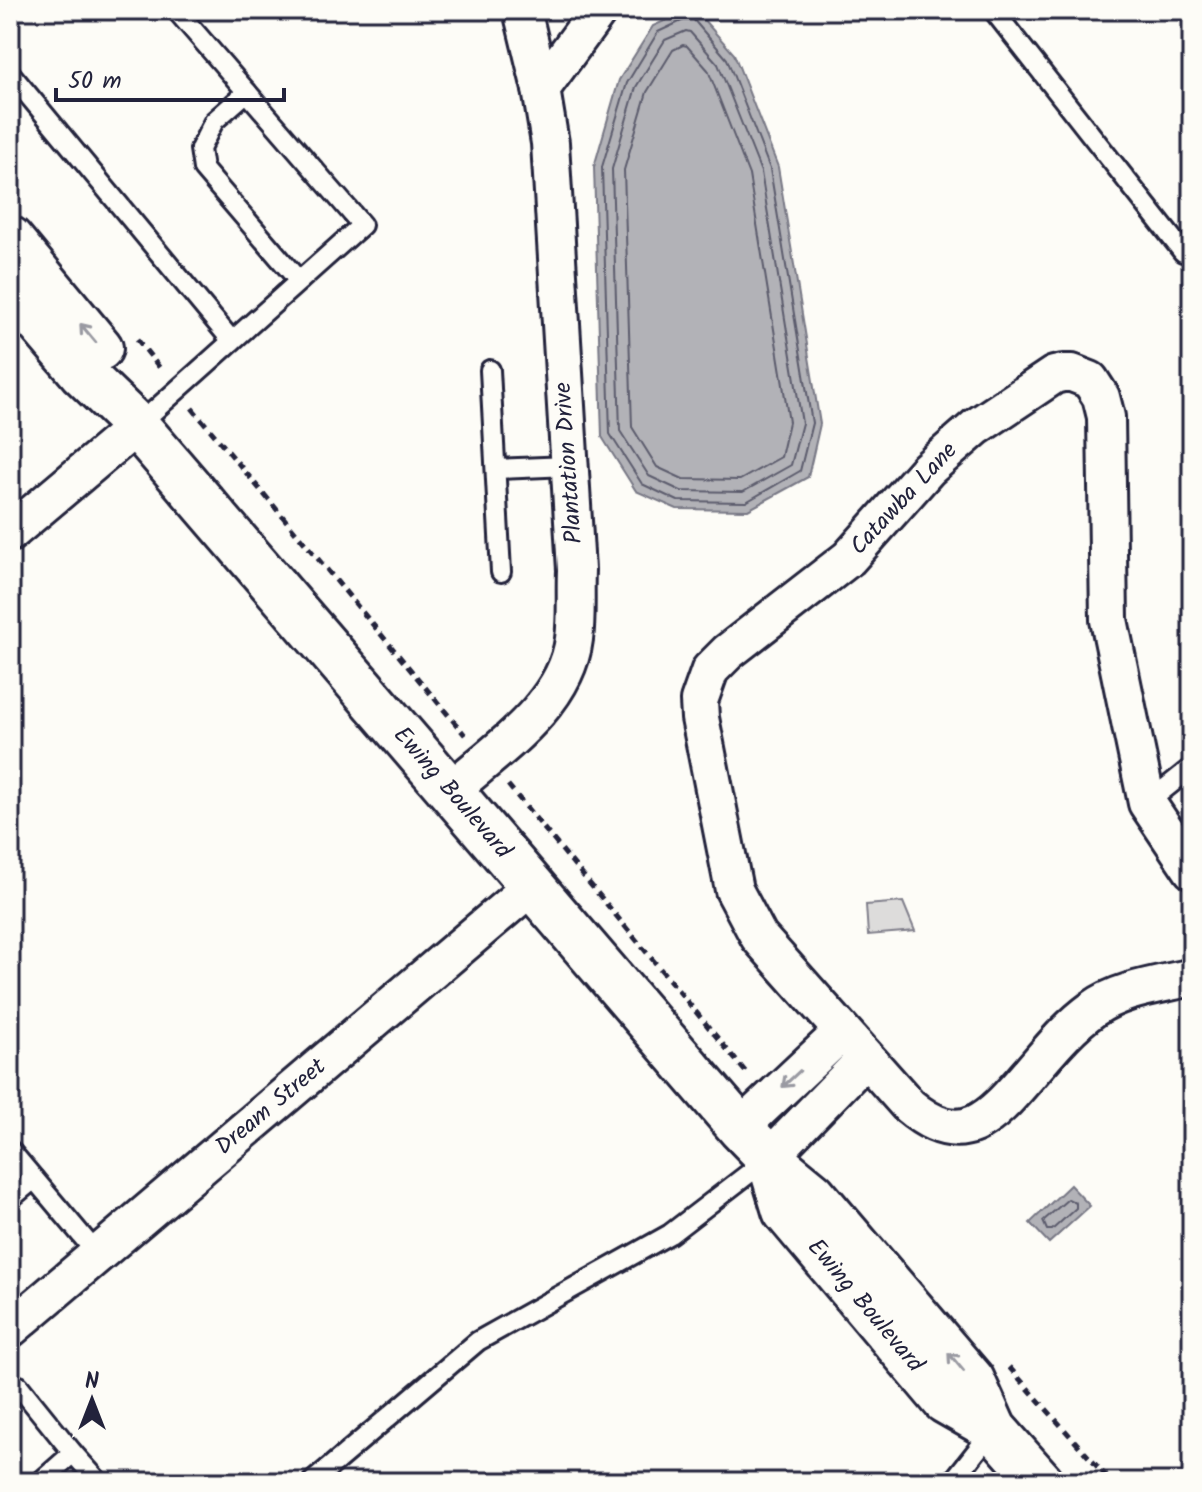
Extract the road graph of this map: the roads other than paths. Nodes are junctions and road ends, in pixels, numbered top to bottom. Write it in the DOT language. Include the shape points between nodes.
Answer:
graph roads {
  1 [pos="176,10"];
  2 [pos="522,10"];
  3 [pos="599,10"];
  4 [pos="993,10"];
  5 [pos="10,73"];
  6 [pos="541,89"];
  7 [pos="247,92"];
  8 [pos="20,228"];
  9 [pos="1183,252"];
  10 [pos="299,281"];
  11 [pos="10,288"];
  12 [pos="232,341"];
  13 [pos="490,370"];
  14 [pos="137,426"];
  15 [pos="569,466"];
  16 [pos="496,469"];
  17 [pos="10,533"];
  18 [pos="501,572"];
  19 [pos="1192,767"];
  20 [pos="451,790"];
  21 [pos="1147,803"];
  22 [pos="1192,870"];
  23 [pos="533,885"];
  24 [pos="1192,977"];
  25 [pos="842,1032"];
  26 [pos="866,1058"];
  27 [pos="754,1143"];
  28 [pos="10,1150"];
  29 [pos="34,1179"];
  30 [pos="10,1199"];
  31 [pos="98,1255"];
  32 [pos="10,1329"];
  33 [pos="19,1386"];
  34 [pos="994,1429"];
  35 [pos="73,1453"];
  36 [pos="40,1482"];
  37 [pos="99,1482"];
  38 [pos="312,1482"];
  39 [pos="952,1482"];
  40 [pos="1041,1482"];
  1 -- 7 [label="lane"];
  2 -- 6 [label="street, Plantation Drive"];
  3 -- 6 [label="street"];
  4 -- 9 [label="lane"];
  5 -- 12 [label="lane"];
  6 -- 15 [label="street, Plantation Drive" via="550,143"];
  7 -- 10 [label="lane" via="214,121 200,149 203,169"];
  7 -- 10 [label="lane" via="362,225"];
  14 -- 8 [label="street, Ewing Boulevard, one-way" via="106,355"];
  10 -- 12 [label="lane"];
  11 -- 14 [label="street, Ewing Boulevard" via="82,373"];
  12 -- 14 [label="lane"];
  13 -- 16 [label="lane"];
  14 -- 17 [label="street"];
  14 -- 20 [label="street, Ewing Boulevard"];
  15 -- 16 [label="lane"];
  15 -- 20 [label="street, Plantation Drive" via="576,570 574,640 568,663 535,715"];
  16 -- 18 [label="lane"];
  19 -- 21 [label="lane"];
  20 -- 23 [label="street, Ewing Boulevard"];
  21 -- 22 [label="street, Catawba Lane"];
  21 -- 25 [label="street, Catawba Lane" via="1109,620 1106,417 1090,380 1063,373 951,447 849,558 728,652 705,678 700,718 734,890 759,937"];
  23 -- 27 [label="street, Ewing Boulevard"];
  23 -- 31 [label="street, Dream Street"];
  24 -- 26 [label="street, Catawba Lane" via="1135,990 1096,1006 995,1113 975,1124 939,1126 922,1118"];
  25 -- 26 [label="street, Catawba Lane"];
  25 -- 27 [label="street, one-way"];
  26 -- 27 [label="street"];
  27 -- 34 [label="street, Ewing Boulevard" via="785,1211 945,1401"];
  27 -- 38 [label="lane" via="670,1234 478,1341"];
  28 -- 29 [label="lane"];
  29 -- 30 [label="lane"];
  29 -- 31 [label="lane"];
  31 -- 32 [label="street, Dream Street"];
  33 -- 35 [label="lane"];
  34 -- 39 [label="lane"];
  34 -- 40 [label="street, Ewing Boulevard"];
  35 -- 36 [label="lane"];
  35 -- 37 [label="lane"];
}
